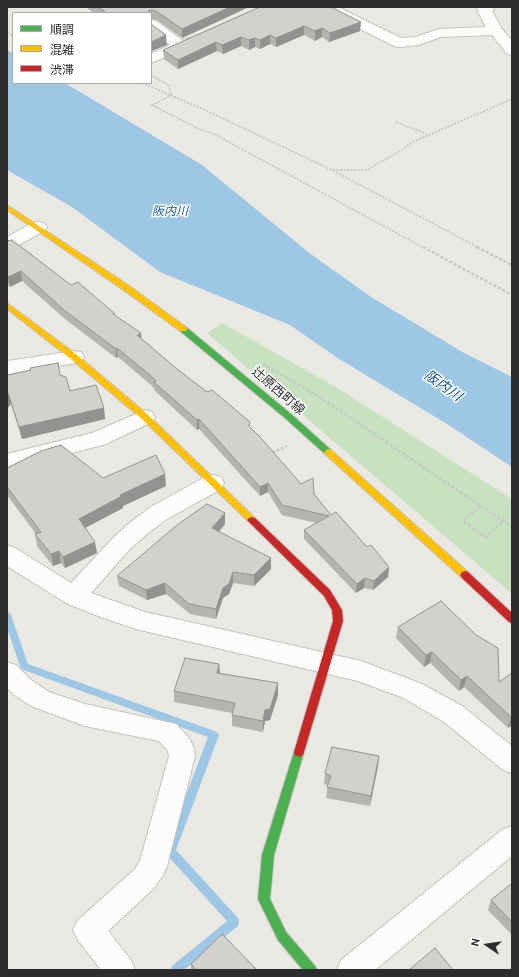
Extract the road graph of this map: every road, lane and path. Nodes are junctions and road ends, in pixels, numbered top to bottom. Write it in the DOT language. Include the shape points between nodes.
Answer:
graph roads {
  1 [pos="328,7"];
  2 [pos="488,7"];
  3 [pos="152,25"];
  4 [pos="496,30"];
  5 [pos="202,36"];
  6 [pos="181,46"];
  7 [pos="512,51"];
  8 [pos="152,59"];
  9 [pos="152,76"];
  10 [pos="144,84"];
  11 [pos="172,95"];
  12 [pos="512,99"];
  13 [pos="396,122"];
  14 [pos="429,135"];
  15 [pos="332,170"];
  16 [pos="7,207"];
  17 [pos="38,227"];
  18 [pos="7,244"];
  19 [pos="512,265"];
  20 [pos="512,295"];
  21 [pos="7,305"];
  22 [pos="74,357"];
  23 [pos="262,364"];
  24 [pos="7,368"];
  25 [pos="145,417"];
  26 [pos="289,445"];
  27 [pos="269,455"];
  28 [pos="7,462"];
  29 [pos="213,483"];
  30 [pos="481,506"];
  31 [pos="504,521"];
  32 [pos="512,527"];
  33 [pos="7,554"];
  34 [pos="74,596"];
  35 [pos="512,620"];
  36 [pos="325,663"];
  37 [pos="7,672"];
  38 [pos="512,762"];
  39 [pos="512,839"];
  40 [pos="120,970"];
  41 [pos="311,970"];
  42 [pos="352,970"];
  1 -- 4 [label="street" via="399,43 418,42 439,34"];
  2 -- 4 [label="street" via="484,10"];
  3 -- 6 [label="street"];
  4 -- 7 [label="street"];
  5 -- 6 [label="street"];
  6 -- 8 [label="street"];
  9 -- 11 [label="path" via="168,85"];
  10 -- 11 [label="path"];
  11 -- 15 [label="path"];
  11 -- 20 [label="path" via="152,105 214,134"];
  12 -- 14 [label="path"];
  13 -- 14 [label="path"];
  14 -- 15 [label="path" via="412,142 366,170"];
  15 -- 19 [label="path"];
  16 -- 17 [label="street, 辻原西町線"];
  17 -- 18 [label="street"];
  17 -- 35 [label="street, 辻原西町線" via="193,336 447,558"];
  21 -- 22 [label="street"];
  22 -- 24 [label="street"];
  22 -- 25 [label="street"];
  23 -- 30 [label="path" via="321,398"];
  25 -- 28 [label="street" via="99,439"];
  25 -- 29 [label="street"];
  26 -- 27 [label="path"];
  29 -- 34 [label="street" via="159,513 140,527"];
  29 -- 36 [label="street" via="332,601 337,610 338,621"];
  30 -- 31 [label="path"];
  30 -- 31 [label="path" via="463,521 485,537"];
  31 -- 32 [label="path"];
  33 -- 34 [label="street"];
  34 -- 36 [label="street" via="145,622"];
  36 -- 38 [label="street" via="361,671 414,691 452,714"];
  36 -- 41 [label="street" via="268,855 264,899 282,936"];
  37 -- 40 [label="street" via="22,687 40,699 85,715 168,732 180,746 182,756 153,866 144,879 88,930"];
  39 -- 42 [label="street"];
}
